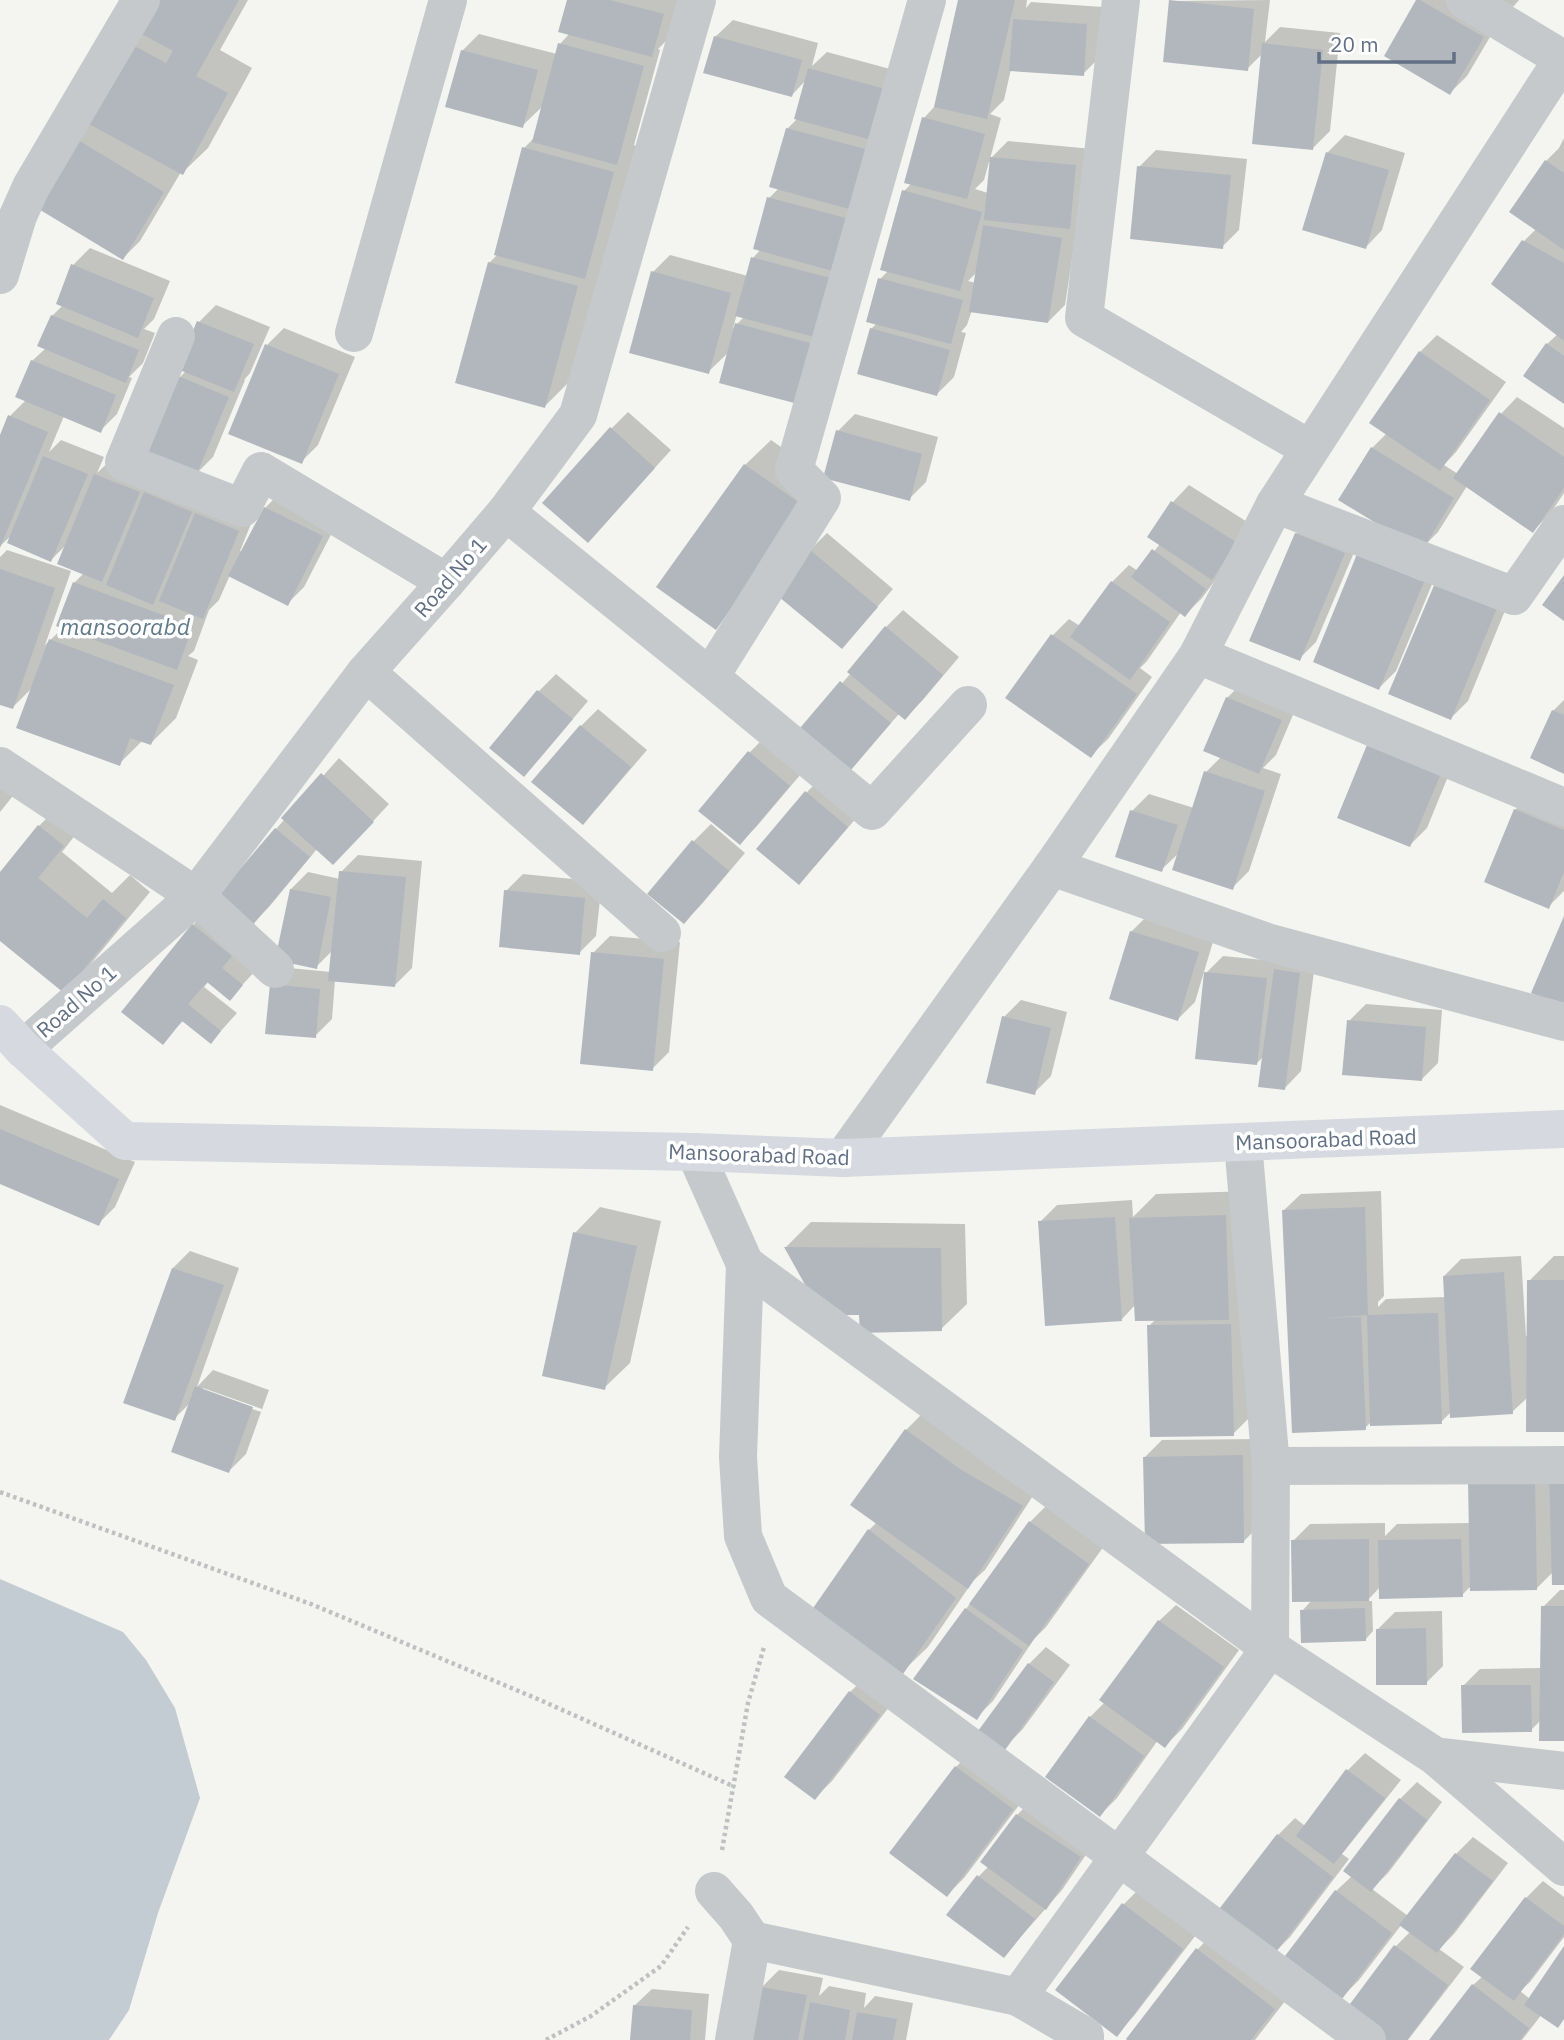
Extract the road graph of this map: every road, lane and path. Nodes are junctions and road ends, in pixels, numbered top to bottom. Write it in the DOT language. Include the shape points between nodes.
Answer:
graph roads {
  1 [pos="141,0"];
  2 [pos="448,0"];
  3 [pos="697,0"];
  4 [pos="927,0"];
  5 [pos="1121,0"];
  6 [pos="1465,0"];
  7 [pos="1564,58"];
  8 [pos="0,275"];
  9 [pos="354,333"];
  10 [pos="176,336"];
  11 [pos="1310,449"];
  12 [pos="1275,504"];
  13 [pos="506,512"];
  14 [pos="1564,524"];
  15 [pos="446,582"];
  16 [pos="1198,655"];
  17 [pos="366,672"];
  18 [pos="710,677"];
  19 [pos="968,705"];
  20 [pos="0,766"];
  21 [pos="1564,807"];
  22 [pos="1052,867"];
  23 [pos="196,896"];
  24 [pos="662,933"];
  25 [pos="275,969"];
  26 [pos="1564,1022"];
  27 [pos="11,1036"];
  28 [pos="1564,1129"];
  29 [pos="1243,1143"];
  30 [pos="695,1152"];
  31 [pos="843,1158"];
  32 [pos="745,1264"];
  33 [pos="1564,1465"];
  34 [pos="1271,1466"];
  35 [pos="0,1492"];
  36 [pos="784,1609"];
  37 [pos="1270,1648"];
  38 [pos="1435,1756"];
  39 [pos="1564,1771"];
  40 [pos="735,1787"];
  41 [pos="1119,1856"];
  42 [pos="1564,1867"];
  43 [pos="714,1891"];
  44 [pos="752,1940"];
  45 [pos="1018,1997"];
  46 [pos="545,2040"];
  47 [pos="734,2040"];
  48 [pos="1085,2040"];
  49 [pos="1367,2040"];
  1 -- 8 [label="street" via="31,187"];
  2 -- 9 [label="street"];
  3 -- 13 [label="street, Road No 1" via="578,415"];
  4 -- 18 [label="street" via="794,470 822,498"];
  5 -- 11 [label="street" via="1084,318"];
  6 -- 7 [label="street"];
  7 -- 11 [label="street"];
  10 -- 15 [label="street" via="124,462 242,508 261,471"];
  11 -- 12 [label="street"];
  12 -- 14 [label="street" via="1514,596"];
  12 -- 16 [label="street"];
  13 -- 15 [label="street, Road No 1"];
  13 -- 18 [label="street"];
  15 -- 17 [label="street, Road No 1"];
  16 -- 21 [label="street"];
  16 -- 22 [label="street"];
  17 -- 23 [label="street, Road No 1"];
  17 -- 24 [label="street"];
  18 -- 19 [label="street" via="872,811"];
  20 -- 23 [label="street"];
  22 -- 26 [label="street" via="1267,942"];
  22 -- 31 [label="street"];
  23 -- 25 [label="street"];
  23 -- 27 [label="street, Road No 1"];
  27 -- 30 [label="street, Mansoorabad Road" via="125,1141"];
  28 -- 29 [label="street, Mansoorabad Road"];
  29 -- 31 [label="street, Mansoorabad Road"];
  29 -- 34 [label="street"];
  30 -- 31 [label="street, Mansoorabad Road"];
  30 -- 32 [label="street"];
  32 -- 36 [label="street" via="738,1457 743,1536 769,1598"];
  32 -- 37 [label="street"];
  33 -- 34 [label="street"];
  34 -- 37 [label="street"];
  35 -- 40 [label="path" via="310,1604"];
  36 -- 40 [label="path" via="766,1641 748,1703"];
  36 -- 41 [label="street"];
  37 -- 38 [label="street"];
  37 -- 41 [label="street"];
  38 -- 39 [label="street"];
  38 -- 42 [label="street"];
  40 -- 43 [label="path"];
  41 -- 45 [label="street"];
  41 -- 49 [label="street"];
  43 -- 44 [label="street"];
  43 -- 46 [label="path" via="661,1966 591,2017"];
  44 -- 45 [label="street"];
  44 -- 47 [label="street"];
  45 -- 48 [label="street"];
}
